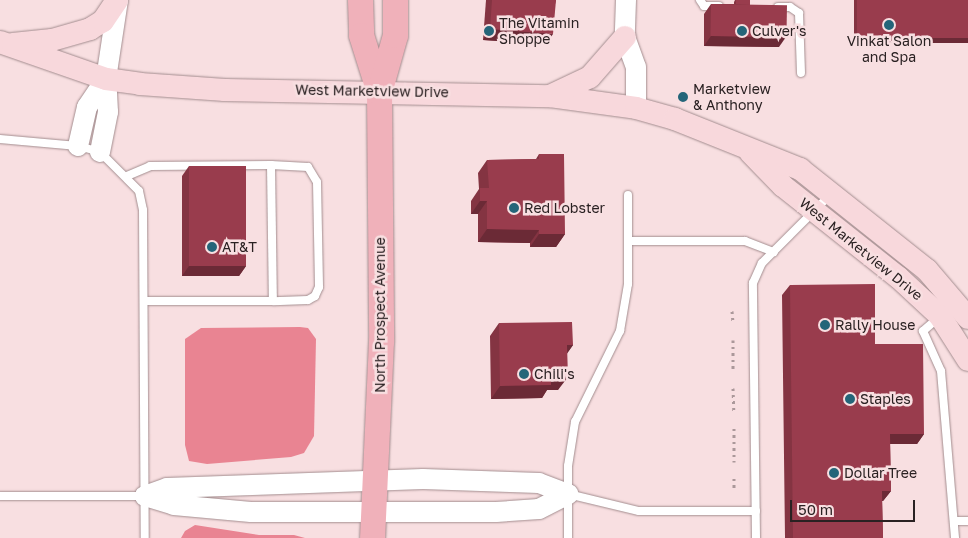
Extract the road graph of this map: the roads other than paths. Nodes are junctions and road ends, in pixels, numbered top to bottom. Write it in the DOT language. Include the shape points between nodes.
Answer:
graph roads {
  1 [pos="117,0"];
  2 [pos="360,0"];
  3 [pos="395,0"];
  4 [pos="626,0"];
  5 [pos="700,0"];
  6 [pos="724,6"];
  7 [pos="765,7"];
  8 [pos="625,37"];
  9 [pos="3,43"];
  10 [pos="801,73"];
  11 [pos="106,79"];
  12 [pos="379,92"];
  13 [pos="550,96"];
  14 [pos="636,108"];
  15 [pos="0,139"];
  16 [pos="78,146"];
  17 [pos="744,146"];
  18 [pos="100,152"];
  19 [pos="271,165"];
  20 [pos="127,176"];
  21 [pos="832,194"];
  22 [pos="628,195"];
  23 [pos="816,211"];
  24 [pos="628,241"];
  25 [pos="774,252"];
  26 [pos="144,301"];
  27 [pos="273,301"];
  28 [pos="958,309"];
  29 [pos="968,360"];
  30 [pos="375,481"];
  31 [pos="568,494"];
  32 [pos="0,496"];
  33 [pos="145,496"];
  34 [pos="373,511"];
  35 [pos="756,511"];
  36 [pos="955,521"];
  37 [pos="968,521"];
  38 [pos="145,538"];
  39 [pos="372,538"];
  40 [pos="568,538"];
  41 [pos="756,538"];
  42 [pos="955,538"];
  1 -- 9 [label="main road" via="103,21 79,34"];
  1 -- 11 [label="street"];
  2 -- 12 [label="main road, North Prospect Avenue" via="361,35"];
  3 -- 12 [label="main road, North Prospect Avenue" via="396,34"];
  4 -- 8 [label="street"];
  5 -- 6 [label="lane" via="704,6"];
  7 -- 10 [label="lane" via="790,7 799,13"];
  8 -- 13 [label="main road" via="590,77"];
  8 -- 14 [label="street" via="636,67"];
  9 -- 11 [label="main road, West Marketview Drive"];
  11 -- 12 [label="main road, West Marketview Drive" via="183,89"];
  11 -- 16 [label="street" via="87,107"];
  11 -- 18 [label="street" via="108,112"];
  12 -- 13 [label="main road, West Marketview Drive"];
  12 -- 30 [label="main road, North Prospect Avenue" via="381,340"];
  13 -- 14 [label="main road, West Marketview Drive"];
  14 -- 17 [label="main road, West Marketview Drive"];
  15 -- 16 [label="lane"];
  16 -- 18 [label="lane"];
  17 -- 21 [label="main road, West Marketview Drive" via="800,168"];
  17 -- 23 [label="main road, West Marketview Drive" via="783,186"];
  18 -- 20 [label="lane"];
  19 -- 20 [label="lane" via="150,166"];
  19 -- 27 [label="lane"];
  19 -- 27 [label="lane" via="308,167 317,182 319,288 308,300"];
  20 -- 26 [label="lane" via="139,191 143,210"];
  21 -- 23 [label="lane"];
  21 -- 28 [label="main road, West Marketview Drive" via="927,270"];
  22 -- 24 [label="lane"];
  23 -- 25 [label="lane"];
  23 -- 28 [label="main road, West Marketview Drive"];
  24 -- 25 [label="lane" via="745,241"];
  24 -- 31 [label="lane" via="628,284 620,330 575,422 568,466"];
  25 -- 35 [label="lane" via="762,263 753,283"];
  26 -- 27 [label="lane"];
  26 -- 33 [label="lane"];
  28 -- 29 [label="main road, West Marketview Drive"];
  28 -- 36 [label="lane" via="923,331 941,371"];
  30 -- 31 [label="street" via="539,482"];
  30 -- 33 [label="street" via="167,488"];
  30 -- 34 [label="main road, North Prospect Avenue"];
  31 -- 34 [label="street" via="539,510"];
  31 -- 35 [label="lane" via="639,511"];
  31 -- 40 [label="lane"];
  32 -- 33 [label="lane"];
  33 -- 34 [label="street" via="174,505 251,512"];
  33 -- 38 [label="lane"];
  34 -- 39 [label="main road, North Prospect Avenue"];
  35 -- 41 [label="lane"];
  36 -- 37 [label="lane"];
  36 -- 42 [label="lane"];
}
